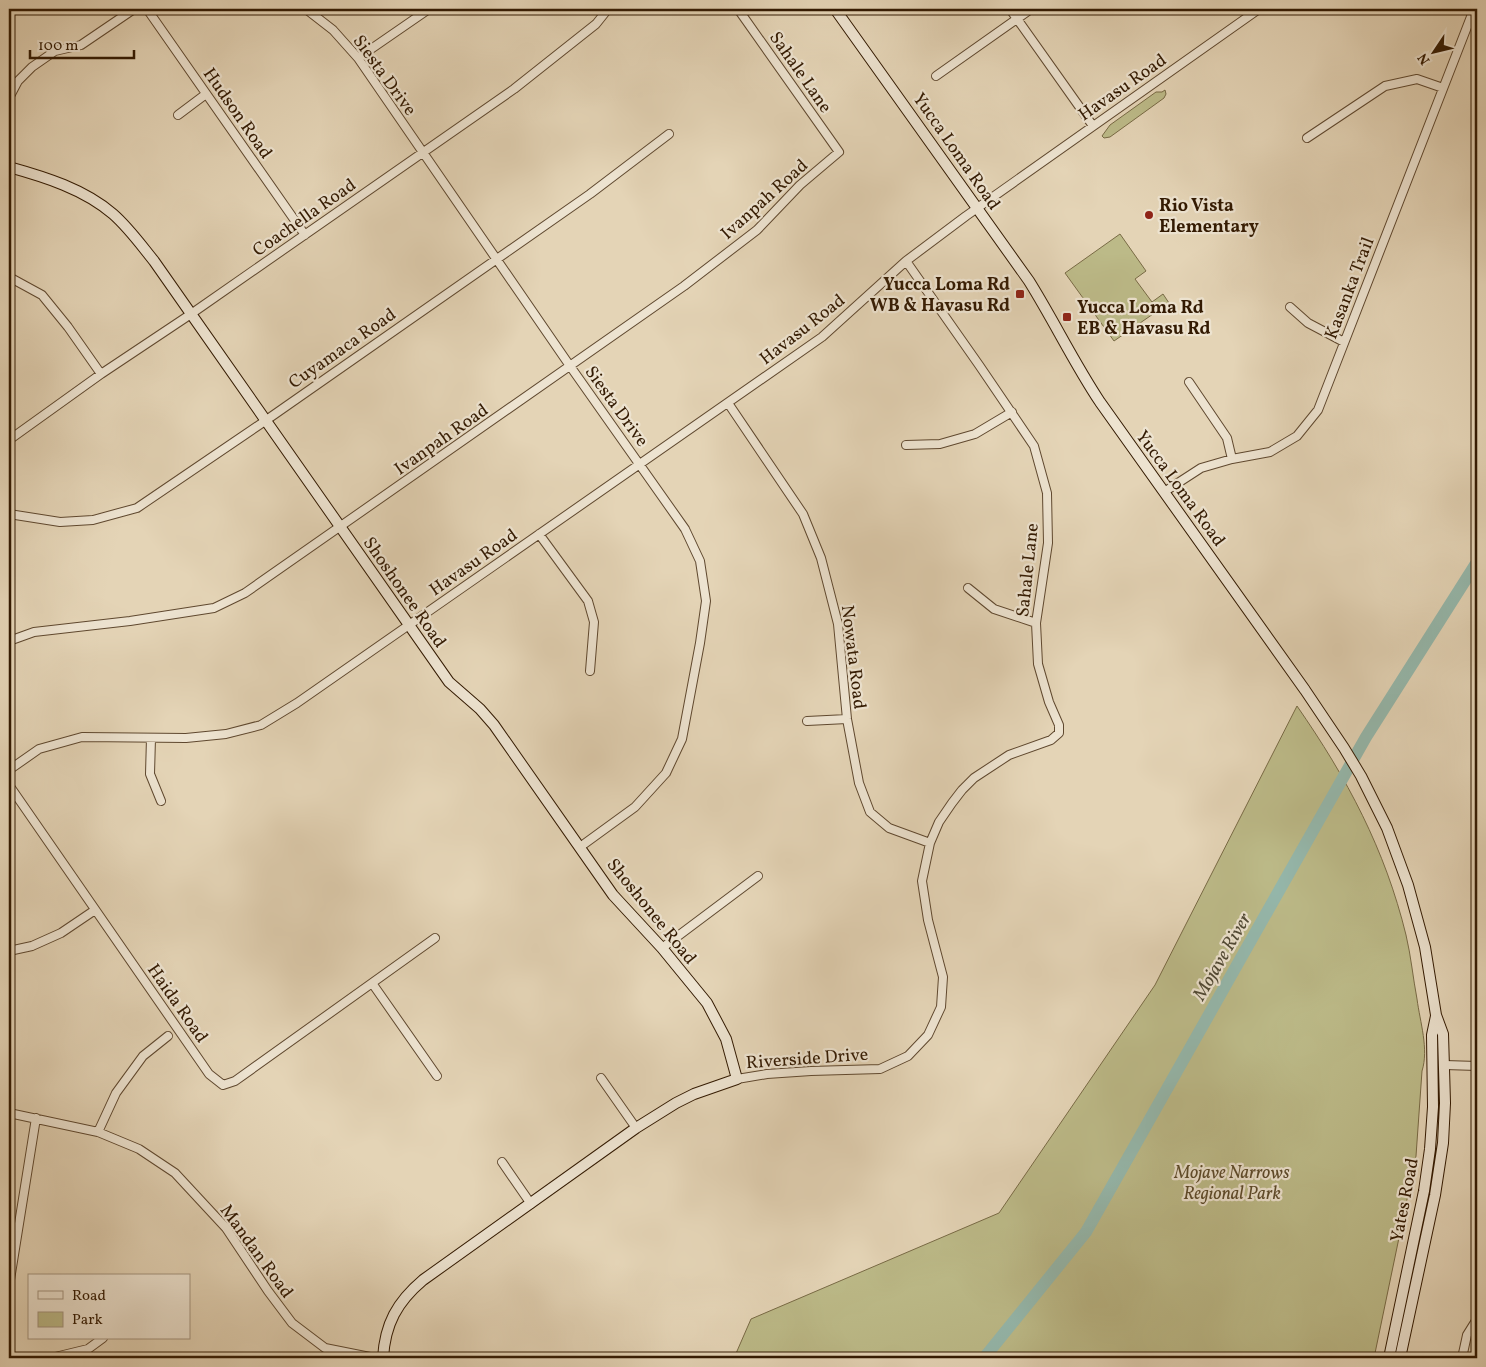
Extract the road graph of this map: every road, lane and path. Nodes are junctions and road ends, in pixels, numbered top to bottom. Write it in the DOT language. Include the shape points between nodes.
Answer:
graph roads {
  1 [pos="134,9"];
  2 [pos="147,9"];
  3 [pos="306,9"];
  4 [pos="429,9"];
  5 [pos="608,9"];
  6 [pos="738,9"];
  7 [pos="835,9"];
  8 [pos="1010,9"];
  9 [pos="1031,9"];
  10 [pos="1259,9"];
  11 [pos="1474,9"];
  12 [pos="1017,19"];
  13 [pos="358,58"];
  14 [pos="936,76"];
  15 [pos="1443,88"];
  16 [pos="206,94"];
  17 [pos="9,98"];
  18 [pos="178,115"];
  19 [pos="1093,126"];
  20 [pos="669,134"];
  21 [pos="1307,138"];
  22 [pos="422,152"];
  23 [pos="839,152"];
  24 [pos="9,166"];
  25 [pos="977,208"];
  26 [pos="306,235"];
  27 [pos="496,258"];
  28 [pos="906,261"];
  29 [pos="9,277"];
  30 [pos="1290,307"];
  31 [pos="191,314"];
  32 [pos="1344,342"];
  33 [pos="570,366"];
  34 [pos="101,374"];
  35 [pos="1189,382"];
  36 [pos="728,403"];
  37 [pos="1012,412"];
  38 [pos="265,421"];
  39 [pos="9,440"];
  40 [pos="906,445"];
  41 [pos="1232,459"];
  42 [pos="640,464"];
  43 [pos="1164,492"];
  44 [pos="9,514"];
  45 [pos="340,528"];
  46 [pos="539,534"];
  47 [pos="968,588"];
  48 [pos="1036,623"];
  49 [pos="408,626"];
  50 [pos="9,642"];
  51 [pos="590,671"];
  52 [pos="847,719"];
  53 [pos="807,721"];
  54 [pos="1059,732"];
  55 [pos="151,738"];
  56 [pos="9,770"];
  57 [pos="9,786"];
  58 [pos="161,801"];
  59 [pos="930,843"];
  60 [pos="580,847"];
  61 [pos="758,876"];
  62 [pos="95,910"];
  63 [pos="435,938"];
  64 [pos="662,948"];
  65 [pos="9,951"];
  66 [pos="372,983"];
  67 [pos="1436,1016"];
  68 [pos="168,1036"];
  69 [pos="1433,1045"];
  70 [pos="1445,1060"];
  71 [pos="1477,1066"];
  72 [pos="436,1076"];
  73 [pos="601,1078"];
  74 [pos="737,1079"];
  75 [pos="9,1113"];
  76 [pos="36,1118"];
  77 [pos="636,1128"];
  78 [pos="98,1132"];
  79 [pos="502,1162"];
  80 [pos="531,1204"];
  81 [pos="9,1286"];
  82 [pos="1477,1319"];
  83 [pos="100,1340"];
  84 [pos="9,1357"];
  85 [pos="21,1358"];
  86 [pos="50,1358"];
  87 [pos="375,1358"];
  88 [pos="383,1358"];
  89 [pos="1389,1358"];
  90 [pos="1400,1358"];
  91 [pos="1462,1358"];
  1 -- 17 [label="street" via="81,45 55,50 18,81"];
  2 -- 16 [label="street, Hudson Road"];
  3 -- 13 [label="street, Siesta Drive" via="333,30"];
  4 -- 13 [label="street"];
  5 -- 22 [label="street, Coachella Road" via="596,24 514,89"];
  6 -- 23 [label="street, Sahale Lane"];
  7 -- 25 [label="main road, Yucca Loma Road"];
  8 -- 12 [label="street"];
  9 -- 12 [label="street"];
  10 -- 19 [label="street, Havasu Road"];
  11 -- 15 [label="street, Kasanka Trail"];
  12 -- 14 [label="street"];
  12 -- 19 [label="street"];
  13 -- 22 [label="street, Siesta Drive"];
  15 -- 21 [label="street" via="1417,79 1385,86"];
  15 -- 32 [label="street, Kasanka Trail"];
  16 -- 18 [label="street"];
  16 -- 26 [label="street, Hudson Road"];
  19 -- 25 [label="street, Havasu Road"];
  20 -- 27 [label="street, Cuyamaca Road" via="590,194"];
  22 -- 26 [label="street, Coachella Road"];
  22 -- 27 [label="street, Siesta Drive"];
  23 -- 33 [label="street, Ivanpah Road" via="800,185 757,230"];
  24 -- 31 [label="main road, Shoshonee Road" via="88,196 114,215 154,261"];
  25 -- 28 [label="street, Havasu Road"];
  25 -- 43 [label="main road, Yucca Loma Road" via="1043,303 1082,376"];
  26 -- 31 [label="street, Coachella Road"];
  27 -- 33 [label="street, Siesta Drive"];
  27 -- 38 [label="street, Cuyamaca Road"];
  28 -- 36 [label="street, Havasu Road" via="822,337"];
  28 -- 37 [label="street, Sahale Lane"];
  29 -- 34 [label="street" via="42,294"];
  30 -- 32 [label="street" via="1308,323"];
  31 -- 34 [label="street, Coachella Road"];
  31 -- 38 [label="main road, Shoshonee Road"];
  32 -- 41 [label="street, Kasanka Trail" via="1318,410 1297,436 1270,452"];
  33 -- 42 [label="street, Siesta Drive"];
  33 -- 45 [label="street, Ivanpah Road"];
  34 -- 39 [label="street, Coachella Road"];
  35 -- 41 [label="street" via="1227,438"];
  36 -- 42 [label="street, Havasu Road"];
  36 -- 52 [label="street, Nowata Road" via="803,514 821,558 838,624"];
  37 -- 40 [label="street" via="975,434 940,444"];
  37 -- 48 [label="street, Sahale Lane" via="1034,446 1047,493 1048,544"];
  38 -- 44 [label="street, Cuyamaca Road" via="137,508 93,520 60,522"];
  38 -- 45 [label="main road, Shoshonee Road"];
  41 -- 43 [label="street, Kasanka Trail" via="1201,468"];
  42 -- 46 [label="street, Havasu Road"];
  42 -- 60 [label="street, Siesta Drive" via="685,529 700,561 706,601 700,642 682,739 666,773 635,807"];
  43 -- 67 [label="main road, Yucca Loma Road" via="1357,769 1396,853 1418,919"];
  45 -- 49 [label="main road, Shoshonee Road"];
  45 -- 50 [label="street, Ivanpah Road" via="245,593 214,608 34,632"];
  46 -- 49 [label="street, Havasu Road"];
  46 -- 51 [label="street" via="588,601 594,622"];
  47 -- 48 [label="street" via="994,609"];
  48 -- 54 [label="street, Sahale Lane" via="1038,664"];
  49 -- 55 [label="street, Havasu Road" via="261,725 226,734"];
  49 -- 60 [label="main road, Shoshonee Road" via="449,682 494,725"];
  52 -- 53 [label="street"];
  52 -- 59 [label="street, Nowata Road" via="859,783 870,812 889,828"];
  54 -- 59 [label="street, Riverside Drive" via="1051,740 1009,755 974,778 952,803"];
  55 -- 56 [label="street, Havasu Road" via="82,737 39,749"];
  55 -- 58 [label="street" via="150,774"];
  57 -- 62 [label="street, Haida Road"];
  59 -- 74 [label="street, Riverside Drive" via="922,881 943,977 941,1007 928,1035 908,1056 880,1069 767,1074"];
  60 -- 64 [label="main road, Shoshonee Road" via="613,894"];
  61 -- 64 [label="street"];
  62 -- 65 [label="street" via="61,933 32,946"];
  62 -- 66 [label="street, Haida Road" via="209,1074 223,1085 235,1081"];
  63 -- 66 [label="street, Haida Road"];
  64 -- 74 [label="main road, Shoshonee Road" via="706,1003 726,1039"];
  66 -- 72 [label="street"];
  67 -- 69 [label="main road, Yucca Loma Road"];
  67 -- 70 [label="main road, Yucca Loma Road" via="1443,1034"];
  68 -- 78 [label="street" via="142,1056 116,1093"];
  69 -- 89 [label="main road, Yates Road" via="1429,1158"];
  70 -- 71 [label="street"];
  70 -- 90 [label="main road, Yates Road" via="1443,1143"];
  73 -- 77 [label="street"];
  74 -- 77 [label="main road, Riverside Drive" via="694,1094"];
  75 -- 76 [label="street, Mandan Road"];
  76 -- 78 [label="street, Mandan Road"];
  76 -- 81 [label="street"];
  77 -- 80 [label="main road, Riverside Drive"];
  78 -- 87 [label="street, Mandan Road" via="138,1149 175,1174 226,1228 292,1323 325,1348"];
  79 -- 80 [label="street"];
  80 -- 88 [label="main road, Riverside Drive" via="410,1290 392,1318"];
  82 -- 91 [label="street" via="1467,1335"];
  83 -- 86 [label="street" via="88,1348"];
  84 -- 85 [label="street"];
}
